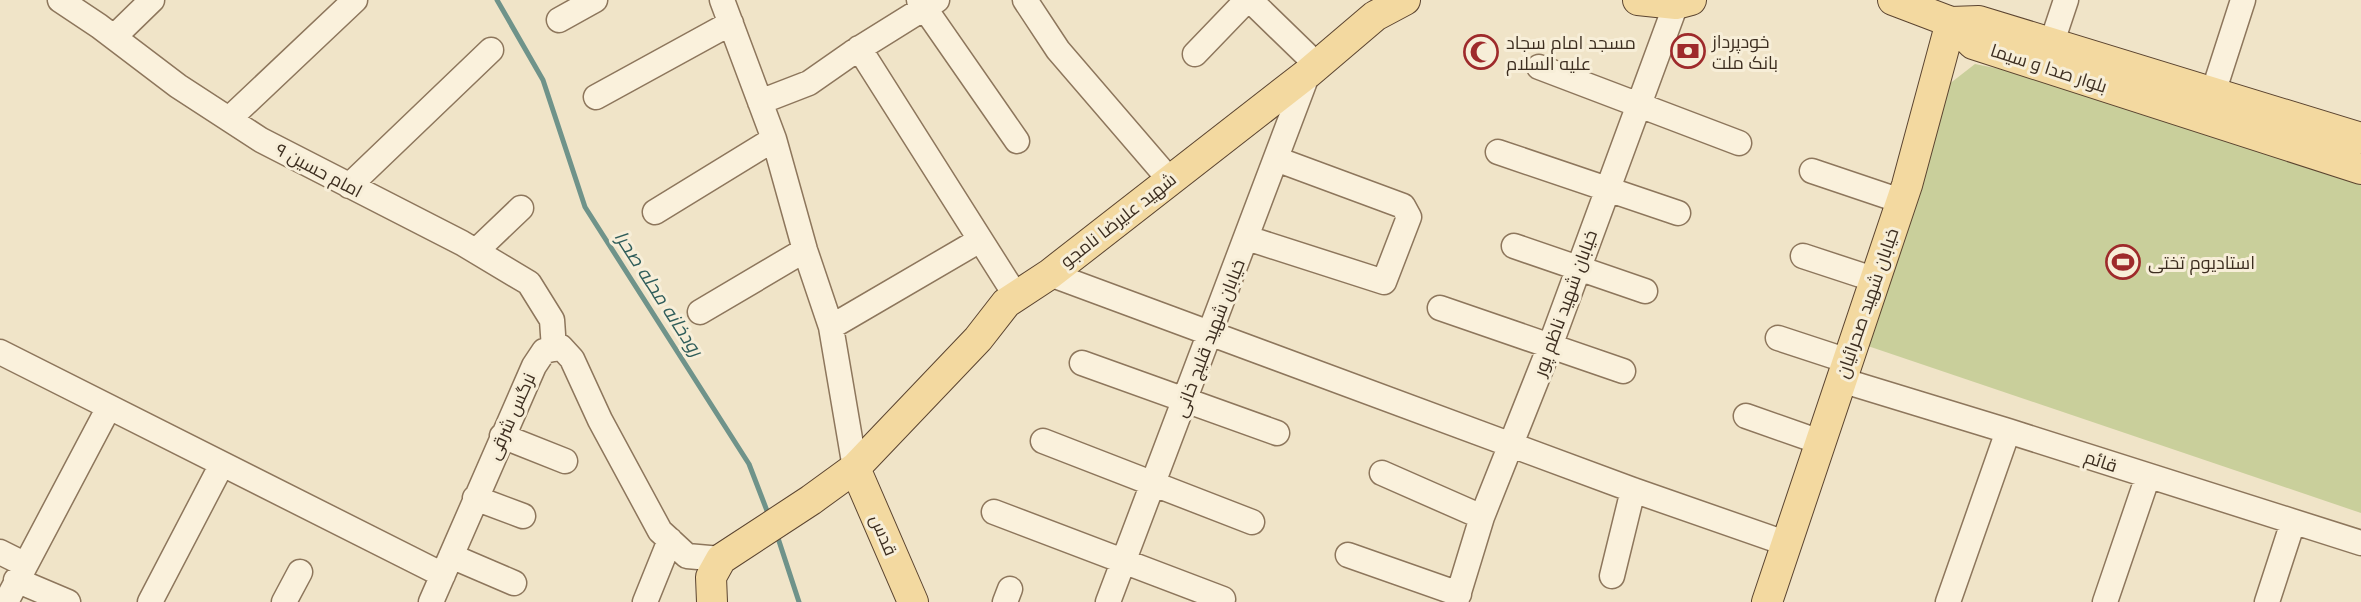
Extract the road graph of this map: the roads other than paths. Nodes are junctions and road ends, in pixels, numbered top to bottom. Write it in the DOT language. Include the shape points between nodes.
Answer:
graph roads {
  1 [pos="60,0"];
  2 [pos="152,0"];
  3 [pos="355,0"];
  4 [pos="595,0"];
  5 [pos="1025,0"];
  6 [pos="1248,0"];
  7 [pos="1405,0"];
  8 [pos="1638,0"];
  9 [pos="1892,0"];
  10 [pos="2066,0"];
  11 [pos="2243,0"];
  12 [pos="1683,2"];
  13 [pos="927,3"];
  14 [pos="727,11"];
  15 [pos="1952,11"];
  16 [pos="559,20"];
  17 [pos="114,37"];
  18 [pos="2053,42"];
  19 [pos="859,48"];
  20 [pos="491,50"];
  21 [pos="1195,54"];
  22 [pos="1539,67"];
  23 [pos="1312,68"];
  24 [pos="2213,93"];
  25 [pos="596,97"];
  26 [pos="760,102"];
  27 [pos="1639,105"];
  28 [pos="229,119"];
  29 [pos="2361,138"];
  30 [pos="774,139"];
  31 [pos="1017,141"];
  32 [pos="1739,143"];
  33 [pos="1498,152"];
  34 [pos="1276,159"];
  35 [pos="2361,169"];
  36 [pos="1812,171"];
  37 [pos="1169,179"];
  38 [pos="349,186"];
  39 [pos="1608,189"];
  40 [pos="1901,201"];
  41 [pos="521,208"];
  42 [pos="655,212"];
  43 [pos="1678,213"];
  44 [pos="1247,238"];
  45 [pos="980,240"];
  46 [pos="1514,246"];
  47 [pos="805,250"];
  48 [pos="476,251"];
  49 [pos="1803,256"];
  50 [pos="1578,270"];
  51 [pos="1049,274"];
  52 [pos="1876,280"];
  53 [pos="1645,291"];
  54 [pos="1016,296"];
  55 [pos="1440,308"];
  56 [pos="700,313"];
  57 [pos="831,327"];
  58 [pos="1210,334"];
  59 [pos="1778,338"];
  60 [pos="1550,346"];
  61 [pos="554,349"];
  62 [pos="0,352"];
  63 [pos="1082,363"];
  64 [pos="1845,371"];
  65 [pos="1623,372"];
  66 [pos="1185,400"];
  67 [pos="109,407"];
  68 [pos="1746,416"];
  69 [pos="2008,431"];
  70 [pos="1277,433"];
  71 [pos="502,436"];
  72 [pos="1043,441"];
  73 [pos="1820,442"];
  74 [pos="1512,444"];
  75 [pos="565,461"];
  76 [pos="222,464"];
  77 [pos="855,468"];
  78 [pos="1382,473"];
  79 [pos="2148,476"];
  80 [pos="1153,484"];
  81 [pos="1633,490"];
  82 [pos="475,498"];
  83 [pos="994,512"];
  84 [pos="523,516"];
  85 [pos="1482,517"];
  86 [pos="1252,522"];
  87 [pos="2293,522"];
  88 [pos="670,540"];
  89 [pos="1785,543"];
  90 [pos="2361,543"];
  91 [pos="0,552"];
  92 [pos="1348,555"];
  93 [pos="721,559"];
  94 [pos="1125,561"];
  95 [pos="447,566"];
  96 [pos="300,572"];
  97 [pos="1612,576"];
  98 [pos="15,582"];
  99 [pos="514,583"];
  100 [pos="1457,598"];
  101 [pos="1223,599"];
  102 [pos="68,602"];
  103 [pos="150,602"];
  104 [pos="284,602"];
  105 [pos="431,602"];
  106 [pos="645,602"];
  107 [pos="712,602"];
  108 [pos="913,602"];
  109 [pos="1108,602"];
  110 [pos="1766,602"];
  111 [pos="1948,602"];
  112 [pos="2105,602"];
  113 [pos="2267,602"];
  1 -- 17 [label="street, امام حسین ۹"];
  2 -- 17 [label="street"];
  3 -- 28 [label="street"];
  4 -- 16 [label="street"];
  5 -- 37 [label="street" via="1058,50"];
  6 -- 21 [label="street"];
  6 -- 23 [label="street"];
  7 -- 23 [label="main road, شهید علیرضا نامجو" via="1375,16"];
  8 -- 12 [label="main road"];
  9 -- 15 [label="main road"];
  10 -- 18 [label="street"];
  11 -- 24 [label="street"];
  12 -- 27 [label="street, خیابان شهید ناظم پور"];
  13 -- 19 [label="street"];
  13 -- 31 [label="street"];
  14 -- 25 [label="street"];
  14 -- 26 [label="street"];
  15 -- 18 [label="main road, بلوار صدا و سیما"];
  15 -- 35 [label="main road, بلوار صدا و سیما" via="1973,44"];
  15 -- 40 [label="main road, خیابان شهید صحرائیان"];
  17 -- 28 [label="street, امام حسین ۹"];
  18 -- 24 [label="main road, بلوار صدا و سیما"];
  19 -- 26 [label="street" via="809,83"];
  19 -- 45 [label="street"];
  20 -- 38 [label="street"];
  22 -- 27 [label="street"];
  23 -- 34 [label="street, خیابان شهید قلیچ خانی"];
  23 -- 37 [label="main road, شهید علیرضا نامجو"];
  24 -- 29 [label="main road, بلوار صدا و سیما"];
  26 -- 30 [label="street"];
  27 -- 32 [label="street"];
  27 -- 39 [label="street, خیابان شهید ناظم پور"];
  28 -- 38 [label="street, امام حسین ۹"];
  30 -- 42 [label="street"];
  30 -- 47 [label="street"];
  33 -- 39 [label="street"];
  34 -- 44 [label="street, خیابان شهید قلیچ خانی"];
  34 -- 44 [label="street" via="1403,206 1409,217 1384,282"];
  36 -- 40 [label="street"];
  37 -- 51 [label="main road, شهید علیرضا نامجو"];
  38 -- 48 [label="street, امام حسین ۹"];
  39 -- 43 [label="street"];
  39 -- 50 [label="street, خیابان شهید ناظم پور"];
  40 -- 52 [label="main road, خیابان شهید صحرائیان"];
  41 -- 48 [label="street"];
  44 -- 58 [label="street, خیابان شهید قلیچ خانی"];
  45 -- 54 [label="street"];
  45 -- 57 [label="street"];
  46 -- 50 [label="street"];
  47 -- 56 [label="street"];
  47 -- 57 [label="street"];
  48 -- 61 [label="street, امام حسین ۹" via="529,283 552,320"];
  49 -- 52 [label="street"];
  50 -- 53 [label="street"];
  50 -- 60 [label="street, خیابان شهید ناظم پور"];
  51 -- 54 [label="main road, شهید علیرضا نامجو"];
  51 -- 58 [label="street"];
  52 -- 64 [label="main road, خیابان شهید صحرائیان"];
  54 -- 77 [label="main road, شهید علیرضا نامجو"];
  55 -- 60 [label="street"];
  57 -- 77 [label="street"];
  58 -- 66 [label="street, خیابان شهید قلیچ خانی"];
  58 -- 74 [label="street"];
  59 -- 64 [label="street, قائم"];
  60 -- 65 [label="street"];
  60 -- 74 [label="street, خیابان شهید ناظم پور"];
  61 -- 71 [label="street, نرگس شرقی" via="544,351 534,366"];
  61 -- 88 [label="street" via="561,347 572,359 638,492"];
  62 -- 67 [label="street"];
  63 -- 66 [label="street"];
  64 -- 69 [label="street, قائم"];
  64 -- 73 [label="main road, خیابان شهید صحرائیان"];
  66 -- 70 [label="street"];
  66 -- 80 [label="street, خیابان شهید قلیچ خانی"];
  67 -- 76 [label="street"];
  67 -- 98 [label="street"];
  68 -- 73 [label="street"];
  69 -- 79 [label="street, قائم"];
  69 -- 111 [label="street"];
  71 -- 75 [label="street"];
  71 -- 82 [label="street, نرگس شرقی"];
  72 -- 80 [label="street"];
  73 -- 89 [label="main road, خیابان شهید صحرائیان"];
  74 -- 81 [label="street"];
  74 -- 85 [label="street, خیابان شهید ناظم پور"];
  76 -- 95 [label="street"];
  76 -- 103 [label="street"];
  77 -- 93 [label="main road, شهید علیرضا نامجو"];
  77 -- 108 [label="main road, قدس"];
  78 -- 85 [label="street"];
  79 -- 87 [label="street, قائم"];
  79 -- 112 [label="street"];
  80 -- 86 [label="street"];
  80 -- 94 [label="street, خیابان شهید قلیچ خانی"];
  81 -- 89 [label="street"];
  81 -- 97 [label="street"];
  82 -- 84 [label="street"];
  82 -- 95 [label="street, نرگس شرقی"];
  83 -- 94 [label="street"];
  85 -- 100 [label="street, خیابان شهید ناظم پور"];
  87 -- 90 [label="street, قائم"];
  87 -- 113 [label="street"];
  88 -- 93 [label="street" via="687,556"];
  88 -- 106 [label="street"];
  89 -- 110 [label="main road, خیابان شهید صحرائیان"];
  91 -- 98 [label="street"];
  92 -- 100 [label="street"];
  93 -- 107 [label="main road" via="711,577"];
  94 -- 101 [label="street"];
  94 -- 109 [label="street, خیابان شهید قلیچ خانی"];
  95 -- 99 [label="street"];
  95 -- 105 [label="street, نرگس شرقی"];
  96 -- 104 [label="street"];
  98 -- 102 [label="street"];
}
